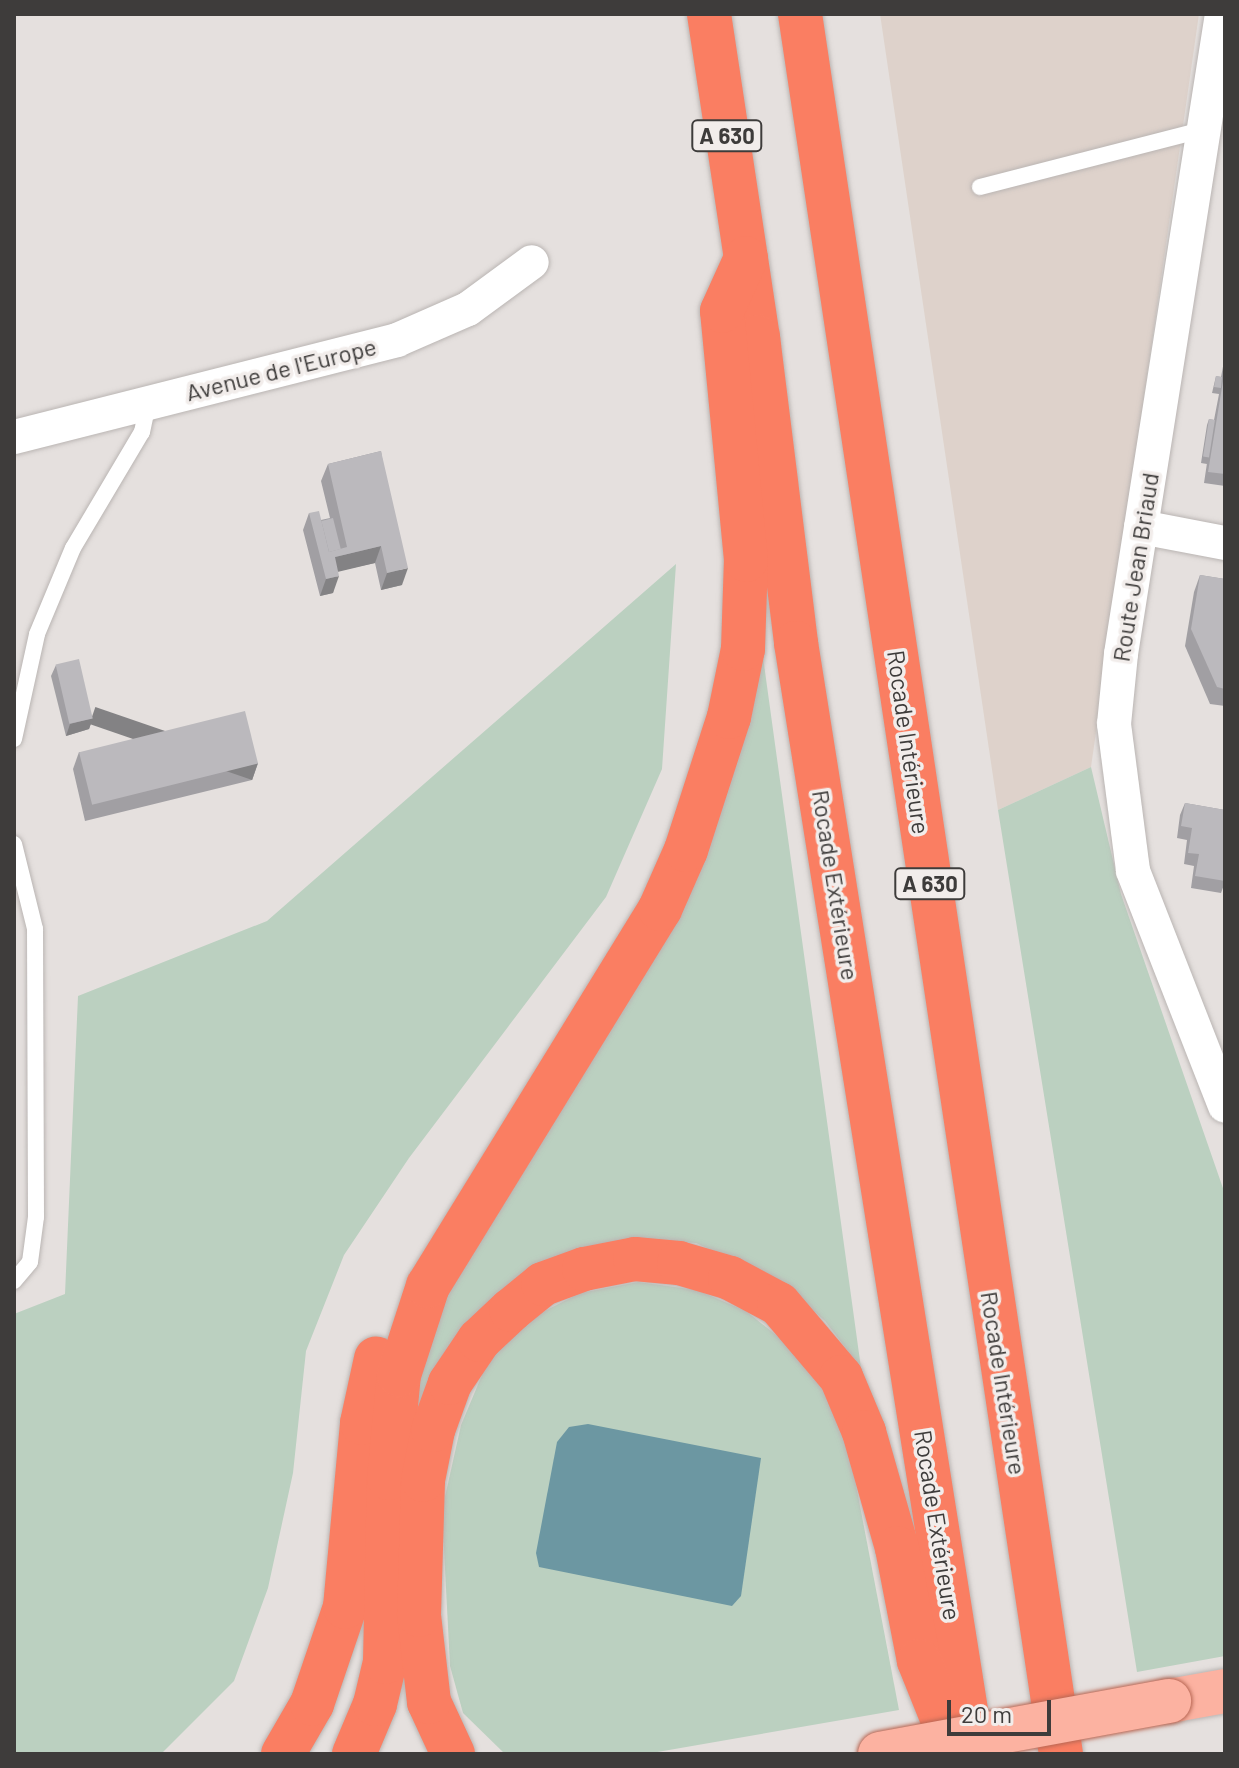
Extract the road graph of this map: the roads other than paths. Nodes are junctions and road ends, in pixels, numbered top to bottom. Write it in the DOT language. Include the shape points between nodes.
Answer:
graph roads {
  1 [pos="709,14"];
  2 [pos="800,14"];
  3 [pos="1222,14"];
  4 [pos="1213,130"];
  5 [pos="980,187"];
  6 [pos="746,258"];
  7 [pos="532,262"];
  8 [pos="148,403"];
  9 [pos="14,437"];
  10 [pos="1141,527"];
  11 [pos="1225,543"];
  12 [pos="14,739"];
  13 [pos="14,844"];
  14 [pos="1225,1106"];
  15 [pos="500,1163"];
  16 [pos="14,1281"];
  17 [pos="1000,1356"];
  18 [pos="1225,1691"];
  19 [pos="283,1754"];
  20 [pos="354,1754"];
  21 [pos="453,1754"];
  22 [pos="880,1754"];
  23 [pos="957,1754"];
  24 [pos="973,1754"];
  25 [pos="1061,1754"];
  26 [pos="1090,1754"];
  1 -- 6 [label="highway, Rocade Extérieure / A 630"];
  2 -- 17 [label="highway, Rocade Intérieure / A 630"];
  3 -- 4 [label="street, Route Jean Briaud"];
  4 -- 5 [label="lane"];
  4 -- 10 [label="street, Route Jean Briaud"];
  6 -- 15 [label="highway" via="722,311 746,560 743,649 729,717 660,909"];
  6 -- 24 [label="highway, Rocade Extérieure / A 630" via="796,643"];
  7 -- 8 [label="street, Avenue de l'Europe" via="468,309 397,340"];
  8 -- 9 [label="street, Avenue de l'Europe"];
  8 -- 12 [label="lane" via="142,432 73,548 37,634"];
  10 -- 11 [label="street"];
  10 -- 14 [label="street, Route Jean Briaud" via="1116,710 1118,785 1133,871"];
  13 -- 16 [label="lane" via="35,929 36,1217 30,1262"];
  15 -- 19 [label="highway" via="448,1218 410,1281 371,1372 345,1607 312,1704"];
  15 -- 20 [label="highway" via="428,1286 399,1375 389,1478 385,1662"];
  17 -- 25 [label="highway, Rocade Intérieure / A 630"];
  17 -- 26 [label="highway"];
  18 -- 22 [label="main road, bridge"];
  21 -- 23 [label="highway" via="429,1702 419,1615 423,1480 450,1383 471,1351 543,1284 635,1259 679,1263 730,1278 779,1304 841,1377 864,1432 897,1548 919,1661"];
}
